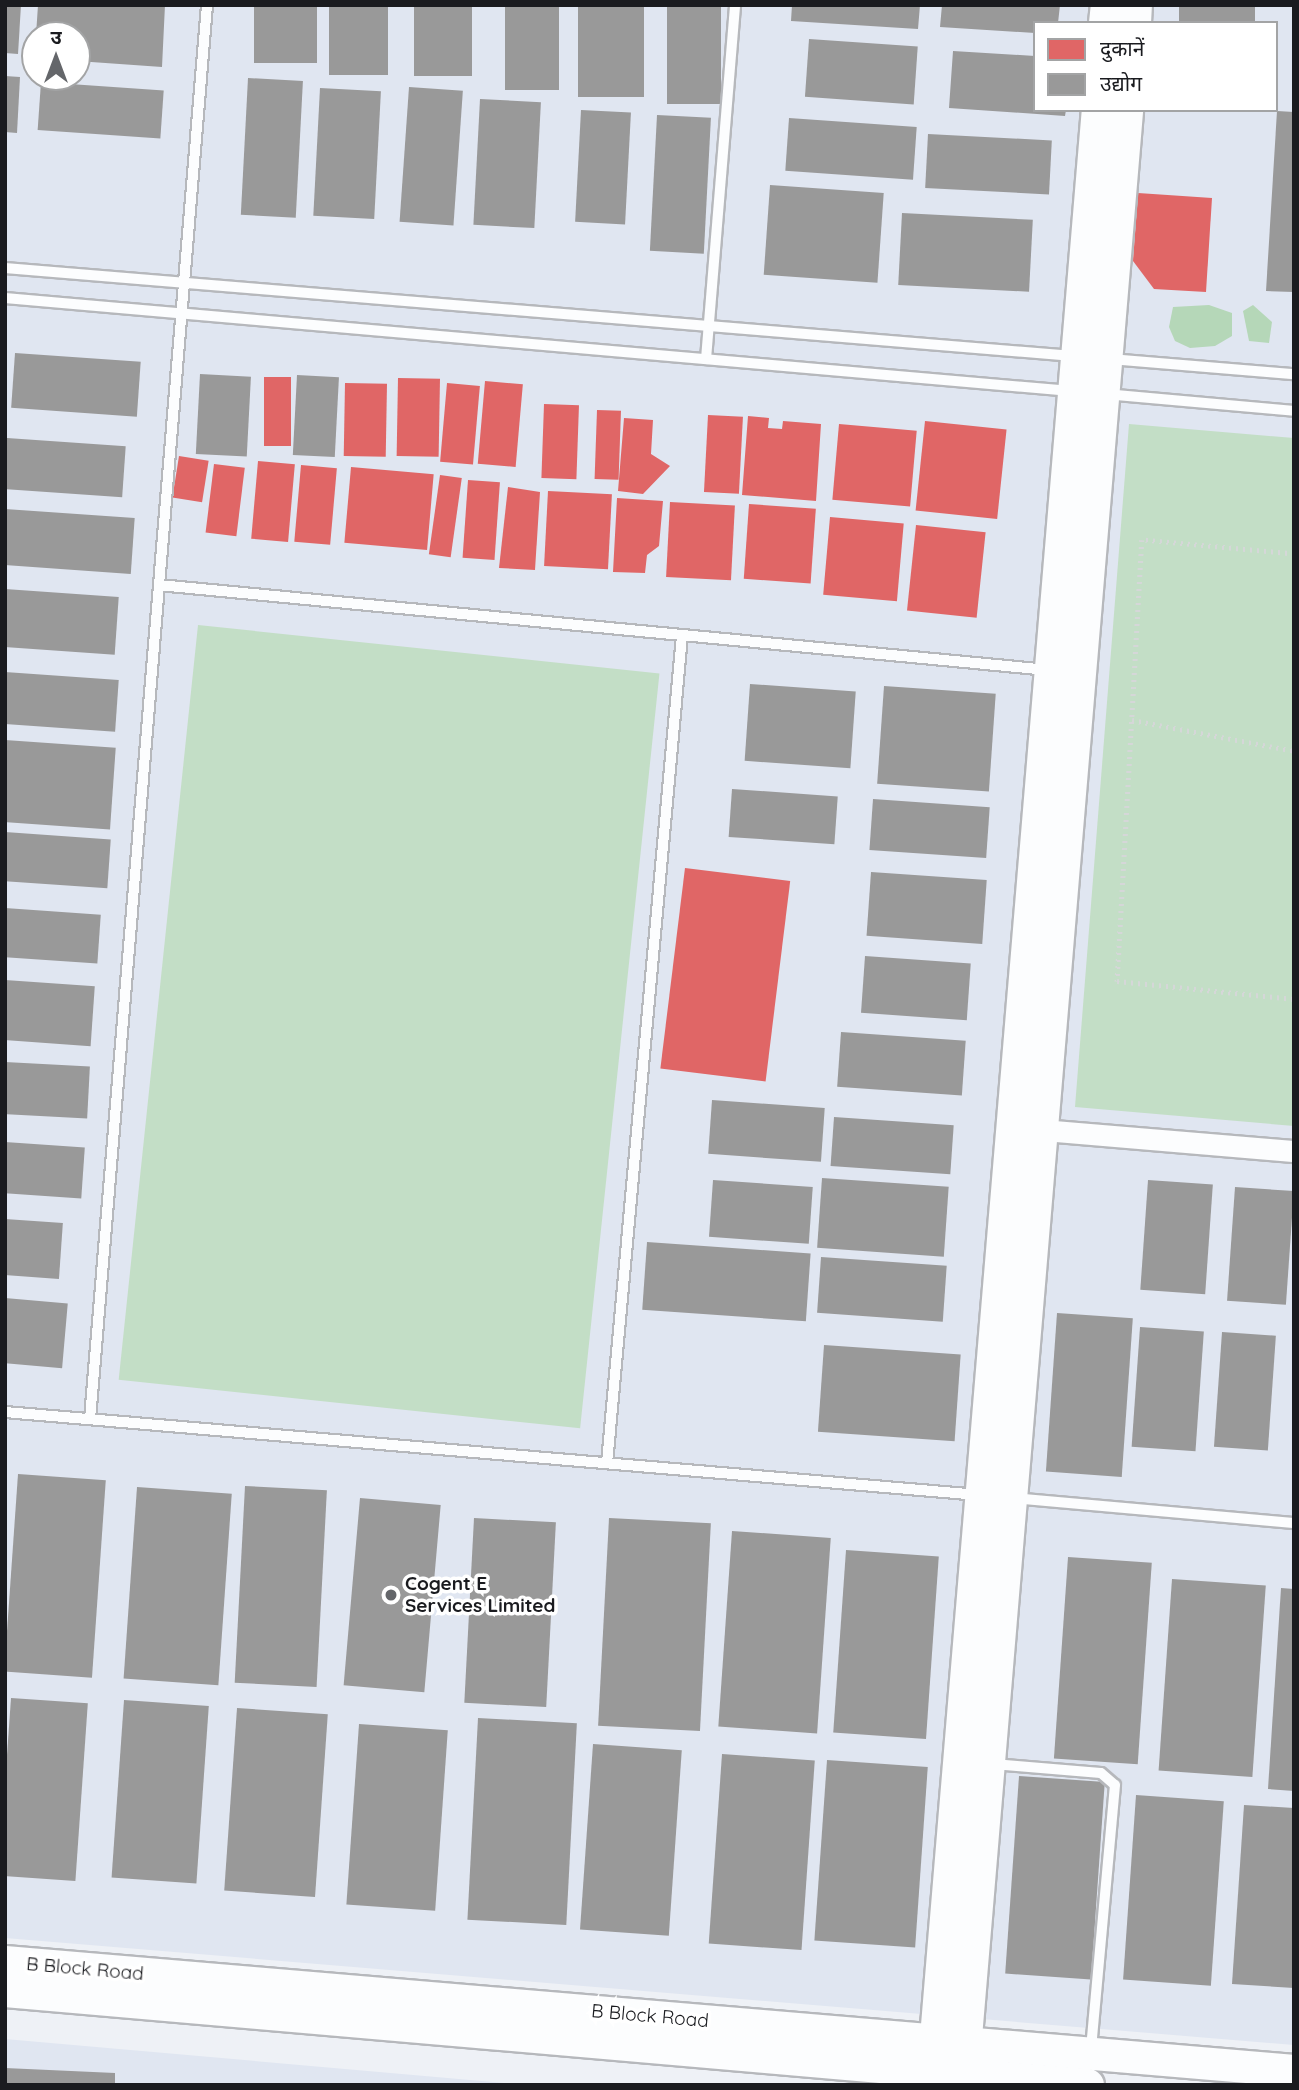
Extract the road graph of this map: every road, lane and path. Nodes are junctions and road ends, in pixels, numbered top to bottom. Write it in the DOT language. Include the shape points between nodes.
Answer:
graph roads {
  1 [pos="208,5"];
  2 [pos="735,5"];
  3 [pos="1098,112"];
  4 [pos="1127,112"];
  5 [pos="5,268"];
  6 [pos="185,283"];
  7 [pos="5,298"];
  8 [pos="182,313"];
  9 [pos="709,326"];
  10 [pos="1091,357"];
  11 [pos="706,359"];
  12 [pos="1294,374"];
  13 [pos="1088,393"];
  14 [pos="1294,411"];
  15 [pos="1294,554"];
  16 [pos="159,585"];
  17 [pos="682,635"];
  18 [pos="1065,671"];
  19 [pos="1132,720"];
  20 [pos="1294,751"];
  21 [pos="1294,999"];
  22 [pos="1027,1129"];
  23 [pos="1294,1151"];
  24 [pos="5,1412"];
  25 [pos="90,1419"];
  26 [pos="607,1464"];
  27 [pos="996,1497"];
  28 [pos="1294,1523"];
  29 [pos="990,1763"];
  30 [pos="5,1962"];
  31 [pos="5,1991"];
  32 [pos="951,2041"];
  33 [pos="1091,2053"];
  34 [pos="1294,2071"];
  35 [pos="948,2078"];
  36 [pos="1088,2085"];
  1 -- 6 [label="lane"];
  2 -- 9 [label="lane"];
  3 -- 10 [label="street"];
  4 -- 10 [label="street"];
  5 -- 6 [label="lane"];
  6 -- 8 [label="lane"];
  6 -- 9 [label="lane"];
  7 -- 8 [label="lane"];
  8 -- 11 [label="lane"];
  8 -- 16 [label="lane"];
  9 -- 10 [label="lane"];
  9 -- 11 [label="lane"];
  10 -- 12 [label="lane"];
  10 -- 13 [label="street"];
  11 -- 13 [label="lane"];
  13 -- 14 [label="lane"];
  13 -- 18 [label="street"];
  15 -- 19 [label="path" via="1142,540"];
  16 -- 17 [label="lane"];
  16 -- 25 [label="lane"];
  17 -- 18 [label="lane"];
  17 -- 26 [label="lane"];
  18 -- 22 [label="street"];
  19 -- 20 [label="path"];
  19 -- 21 [label="path" via="1117,981"];
  22 -- 23 [label="street"];
  22 -- 27 [label="street"];
  24 -- 25 [label="lane"];
  25 -- 26 [label="lane"];
  26 -- 27 [label="lane"];
  27 -- 28 [label="lane"];
  27 -- 29 [label="street"];
  27 -- 32 [label="street"];
  29 -- 32 [label="street"];
  29 -- 33 [label="lane" via="1101,1773 1115,1785"];
  30 -- 32 [label="street, B Block Road"];
  31 -- 35 [label="street, B Block Road"];
  32 -- 33 [label="street, B Block Road"];
  32 -- 35 [label="street"];
  33 -- 34 [label="street, B Block Road"];
  35 -- 36 [label="street, B Block Road"];
}
